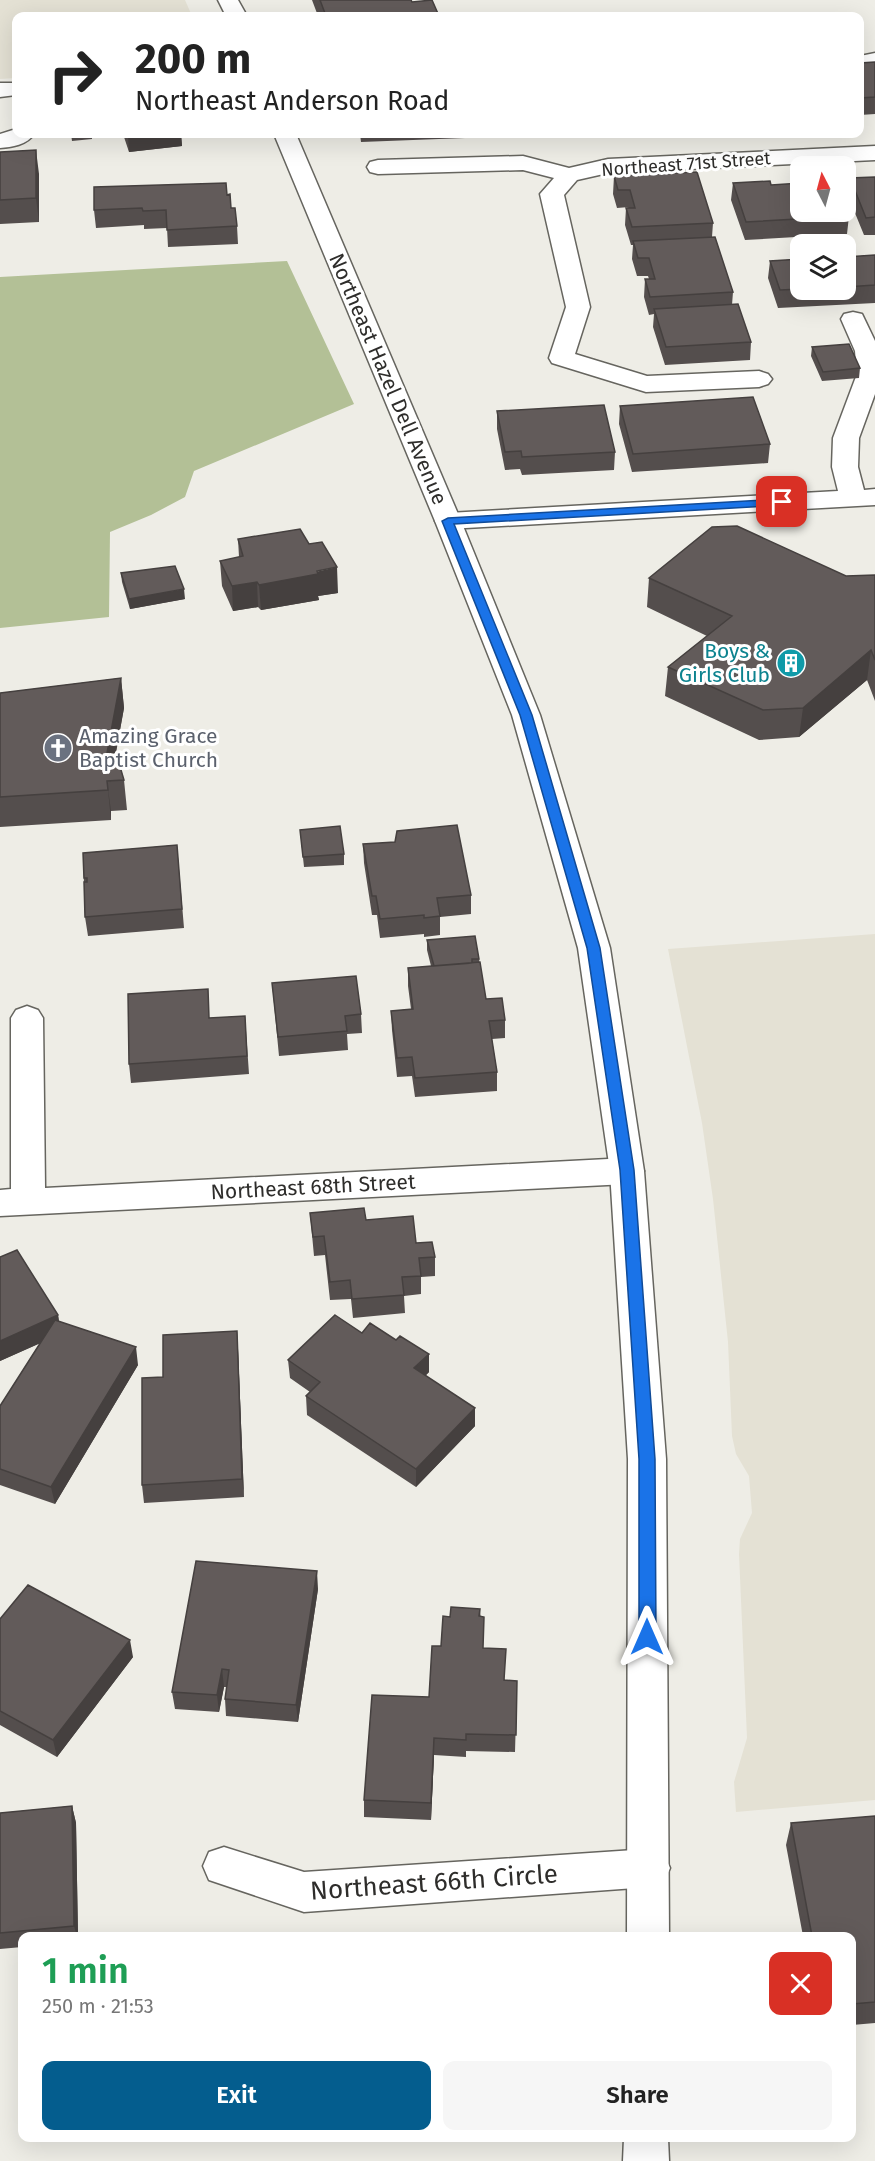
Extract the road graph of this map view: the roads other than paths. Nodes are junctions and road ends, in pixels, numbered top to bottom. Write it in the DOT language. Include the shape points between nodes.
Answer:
graph roads {
  1 [pos="287,138"];
  2 [pos="875,153"];
  3 [pos="378,167"];
  4 [pos="569,175"];
  5 [pos="853,320"];
  6 [pos="759,379"];
  7 [pos="864,498"];
  8 [pos="448,521"];
  9 [pos="27,1018"];
  10 [pos="627,1170"];
  11 [pos="14,1202"];
  12 [pos="224,1866"];
  13 [pos="649,1868"];
  14 [pos="648,1932"];
  15 [pos="646,2142"];
  16 [pos="646,2161"];
  1 -- 8 [label="main road, Northeast Hazel Dell Avenue"];
  2 -- 4 [label="main road, Northeast 71st Street" via="608,166"];
  3 -- 4 [label="main road" via="523,163"];
  4 -- 6 [label="main road" via="552,194 578,308 561,358 646,384"];
  5 -- 7 [label="main road" via="867,351 870,374 846,438 845,467"];
  7 -- 8 [label="main road"];
  8 -- 10 [label="main road, Northeast Hazel Dell Avenue" via="526,715 594,948"];
  9 -- 11 [label="main road"];
  10 -- 11 [label="main road, Northeast 68th Street"];
  10 -- 13 [label="main road, Northeast Hazel Dell Avenue" via="647,1459"];
  12 -- 13 [label="main road, Northeast 66th Circle" via="304,1892"];
  13 -- 14 [label="main road, Northeast Hazel Dell Avenue"];
  15 -- 16 [label="main road"];
}
